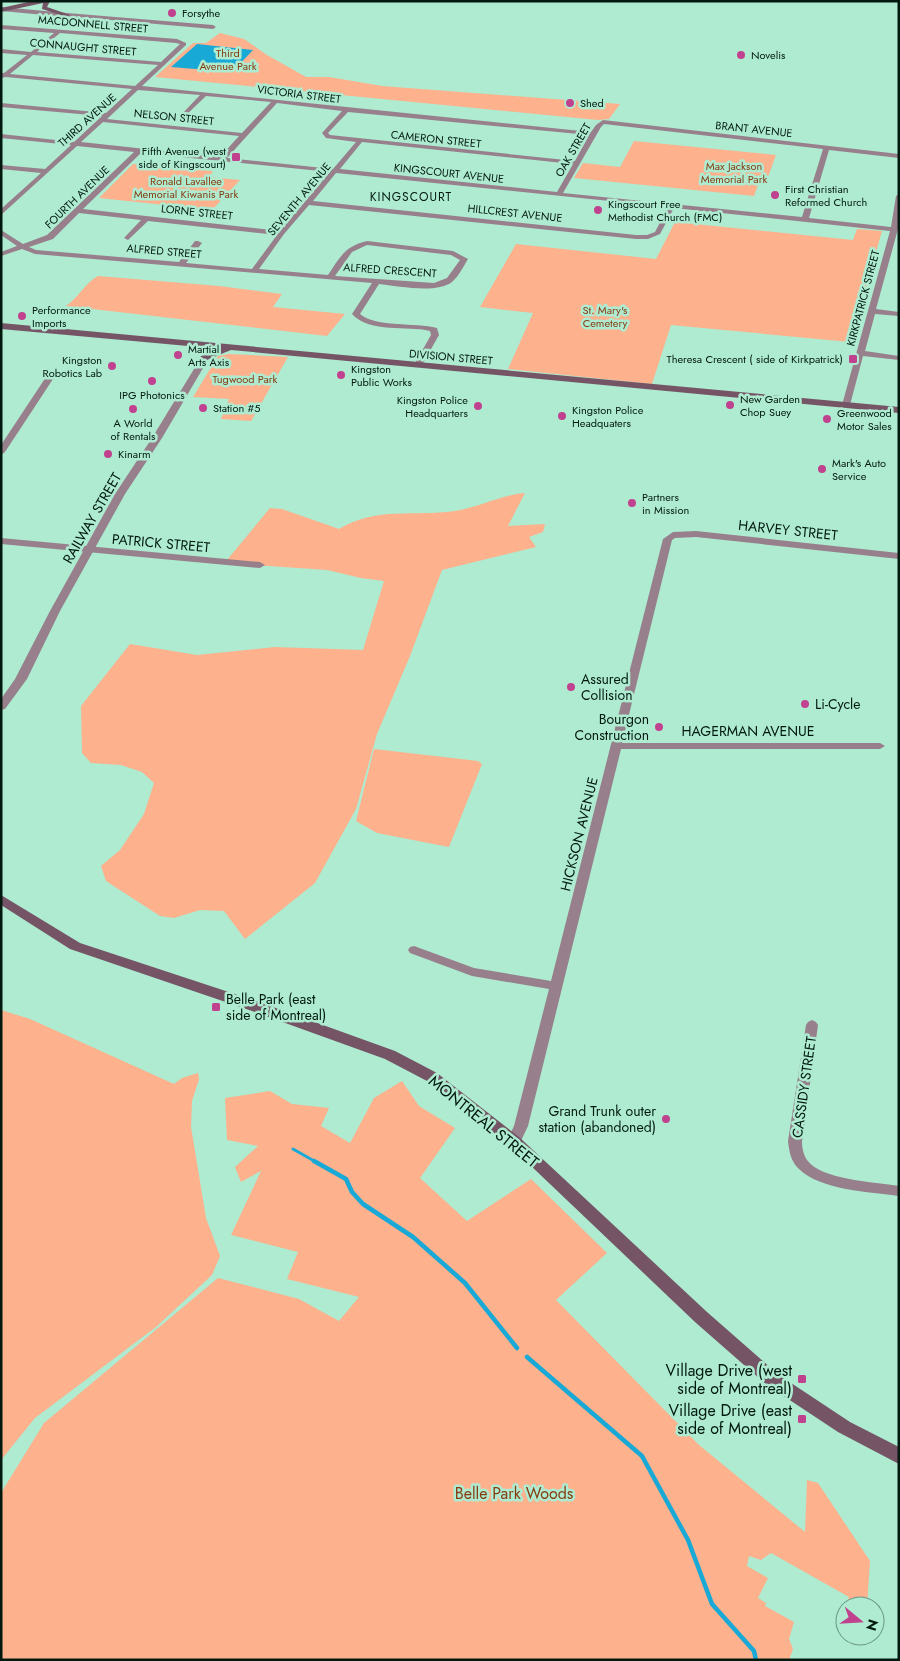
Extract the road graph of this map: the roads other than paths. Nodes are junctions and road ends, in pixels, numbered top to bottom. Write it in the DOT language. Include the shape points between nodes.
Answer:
graph roads {
  1 [pos="45,1"];
  2 [pos="2,10"];
  3 [pos="29,12"];
  4 [pos="67,15"];
  5 [pos="1,27"];
  6 [pos="213,27"];
  7 [pos="60,31"];
  8 [pos="184,43"];
  9 [pos="1,51"];
  10 [pos="32,53"];
  11 [pos="164,64"];
  12 [pos="2,77"];
  13 [pos="138,88"];
  14 [pos="205,94"];
  15 [pos="275,100"];
  16 [pos="1,106"];
  17 [pos="346,110"];
  18 [pos="184,115"];
  19 [pos="105,118"];
  20 [pos="608,122"];
  21 [pos="244,134"];
  22 [pos="594,134"];
  23 [pos="1,136"];
  24 [pos="360,141"];
  25 [pos="76,144"];
  26 [pos="827,147"];
  27 [pos="139,150"];
  28 [pos="899,156"];
  29 [pos="222,159"];
  30 [pos="578,163"];
  31 [pos="1,167"];
  32 [pos="46,171"];
  33 [pos="335,171"];
  34 [pos="560,194"];
  35 [pos="899,196"];
  36 [pos="309,203"];
  37 [pos="672,206"];
  38 [pos="79,211"];
  39 [pos="1,213"];
  40 [pos="146,218"];
  41 [pos="805,219"];
  42 [pos="894,228"];
  43 [pos="1,232"];
  44 [pos="282,233"];
  45 [pos="128,238"];
  46 [pos="198,243"];
  47 [pos="23,248"];
  48 [pos="1,254"];
  49 [pos="181,264"];
  50 [pos="255,270"];
  51 [pos="331,276"];
  52 [pos="377,281"];
  53 [pos="872,311"];
  54 [pos="899,314"];
  55 [pos="1,326"];
  56 [pos="212,346"];
  57 [pos="237,348"];
  58 [pos="860,354"];
  59 [pos="204,358"];
  60 [pos="899,358"];
  61 [pos="418,365"];
  62 [pos="51,376"];
  63 [pos="846,405"];
  64 [pos="899,410"];
  65 [pos="1,452"];
  66 [pos="673,535"];
  67 [pos="1,541"];
  68 [pos="88,550"];
  69 [pos="899,556"];
  70 [pos="260,565"];
  71 [pos="1,706"];
  72 [pos="616,746"];
  73 [pos="880,746"];
  74 [pos="1,899"];
  75 [pos="414,950"];
  76 [pos="556,986"];
  77 [pos="812,1025"];
  78 [pos="514,1142"];
  79 [pos="899,1191"];
  80 [pos="899,1456"];
  1 -- 2 [label="main road"];
  1 -- 4 [label="main road" via="43,6 46,10"];
  2 -- 3 [label="main road"];
  3 -- 4 [label="street"];
  4 -- 6 [label="street"];
  5 -- 7 [label="street, MACDONNELL STREET"];
  7 -- 8 [label="street, MACDONNELL STREET"];
  7 -- 10 [label="street"];
  8 -- 11 [label="street, THIRD AVENUE"];
  9 -- 10 [label="street, CONNAUGHT STREET"];
  10 -- 11 [label="street, CONNAUGHT STREET"];
  10 -- 12 [label="street"];
  11 -- 13 [label="street, THIRD AVENUE"];
  12 -- 13 [label="street, VICTORIA STREET"];
  13 -- 14 [label="street, VICTORIA STREET"];
  13 -- 19 [label="street, THIRD AVENUE"];
  14 -- 15 [label="street, VICTORIA STREET"];
  14 -- 18 [label="street"];
  15 -- 17 [label="street, VICTORIA STREET"];
  15 -- 21 [label="street"];
  16 -- 19 [label="street, NELSON STREET"];
  17 -- 22 [label="street, VICTORIA STREET"];
  17 -- 24 [label="street, CAMERON STREET" via="325,133 328,137"];
  19 -- 21 [label="street, NELSON STREET"];
  19 -- 25 [label="street, THIRD AVENUE"];
  20 -- 22 [label="street, OAK STREET" via="599,124"];
  20 -- 26 [label="street, BRANT AVENUE"];
  21 -- 29 [label="street"];
  22 -- 30 [label="street, OAK STREET"];
  23 -- 25 [label="street, KINGSCOURT AVENUE"];
  24 -- 30 [label="street, CAMERON STREET"];
  24 -- 33 [label="street, SEVENTH AVENUE"];
  25 -- 27 [label="street, KINGSCOURT AVENUE"];
  25 -- 32 [label="street, THIRD AVENUE"];
  26 -- 28 [label="street, BRANT AVENUE"];
  26 -- 41 [label="street"];
  27 -- 29 [label="street, KINGSCOURT AVENUE"];
  27 -- 38 [label="street, FOURTH AVENUE"];
  29 -- 33 [label="street, KINGSCOURT AVENUE"];
  30 -- 34 [label="street, OAK STREET"];
  31 -- 32 [label="street"];
  32 -- 39 [label="street, THIRD AVENUE"];
  33 -- 34 [label="street, KINGSCOURT AVENUE"];
  33 -- 36 [label="street, SEVENTH AVENUE"];
  34 -- 37 [label="street, KINGSCOURT AVENUE"];
  35 -- 42 [label="street, KIRKPATRICK STREET"];
  36 -- 37 [label="street, HILLCREST AVENUE" via="636,237 658,233"];
  36 -- 44 [label="street, SEVENTH AVENUE"];
  37 -- 41 [label="street, KINGSCOURT AVENUE"];
  38 -- 40 [label="street, LORNE STREET"];
  38 -- 47 [label="street, FOURTH AVENUE" via="50,237"];
  40 -- 44 [label="street, LORNE STREET"];
  40 -- 45 [label="street"];
  41 -- 42 [label="street, KINGSCOURT AVENUE"];
  42 -- 53 [label="street, KIRKPATRICK STREET"];
  43 -- 47 [label="street, ALFRED STREET"];
  44 -- 50 [label="street, SEVENTH AVENUE"];
  46 -- 49 [label="street"];
  47 -- 48 [label="street, FOURTH AVENUE"];
  47 -- 49 [label="street, ALFRED STREET" via="35,252"];
  49 -- 50 [label="street, ALFRED STREET"];
  50 -- 51 [label="street, ALFRED STREET"];
  51 -- 52 [label="street, ALFRED CRESCENT"];
  51 -- 52 [label="street, ALFRED CRESCENT" via="345,254 356,245 367,243 453,253 464,259 451,280 440,286"];
  52 -- 61 [label="street" via="356,314 371,322 434,330 435,335"];
  53 -- 54 [label="street"];
  53 -- 58 [label="street, KIRKPATRICK STREET"];
  55 -- 56 [label="main road, DIVISION STREET"];
  56 -- 57 [label="main road, DIVISION STREET"];
  56 -- 59 [label="street, RAILWAY STREET"];
  57 -- 59 [label="main road"];
  57 -- 61 [label="main road, DIVISION STREET"];
  58 -- 60 [label="street"];
  58 -- 63 [label="street, KIRKPATRICK STREET"];
  59 -- 68 [label="street, RAILWAY STREET"];
  61 -- 63 [label="main road, DIVISION STREET"];
  62 -- 65 [label="street"];
  63 -- 64 [label="main road, DIVISION STREET"];
  66 -- 69 [label="street, HARVEY STREET" via="696,534"];
  66 -- 72 [label="street, HICKSON AVENUE" via="666,545"];
  67 -- 68 [label="street, PATRICK STREET"];
  68 -- 70 [label="street, PATRICK STREET"];
  68 -- 71 [label="street, RAILWAY STREET" via="20,679"];
  72 -- 73 [label="street, HAGERMAN AVENUE"];
  72 -- 76 [label="street, HICKSON AVENUE"];
  74 -- 78 [label="main road, MONTREAL STREET" via="75,946 390,1055 432,1077"];
  75 -- 76 [label="street" via="472,972"];
  76 -- 78 [label="street, HICKSON AVENUE" via="521,1126"];
  77 -- 79 [label="street, CASSIDY STREET" via="796,1155 811,1172 824,1178"];
  78 -- 80 [label="main road, MONTREAL STREET" via="700,1317 772,1380 844,1427"];
}
